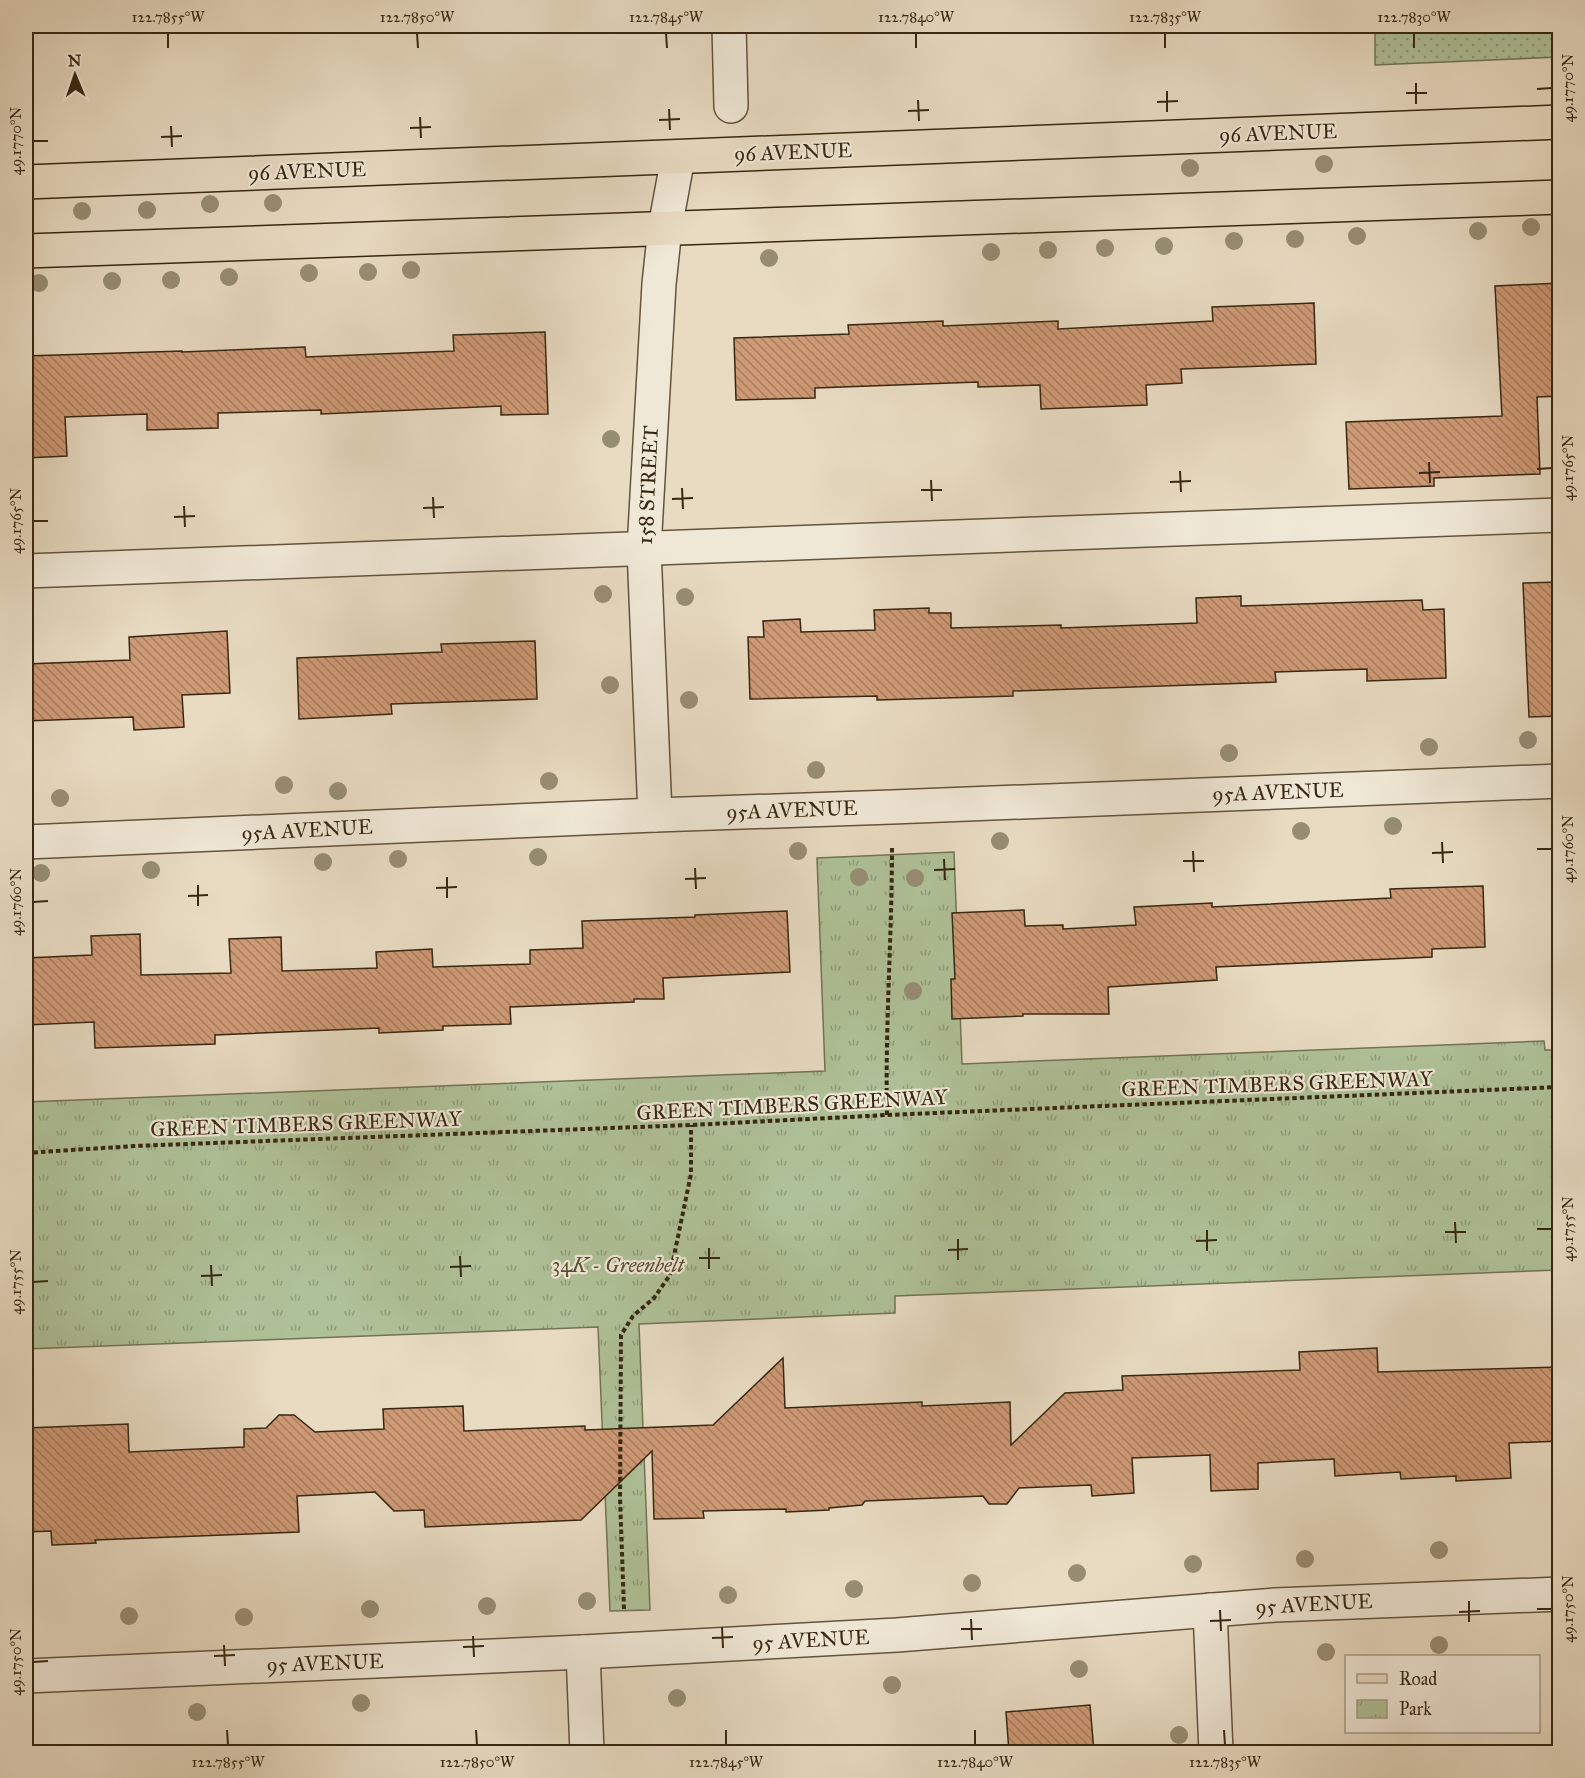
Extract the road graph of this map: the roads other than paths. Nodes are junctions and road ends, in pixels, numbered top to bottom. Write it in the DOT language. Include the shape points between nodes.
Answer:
graph roads {
  1 [pos="729,26"];
  2 [pos="731,106"];
  3 [pos="1560,122"];
  4 [pos="678,157"];
  5 [pos="26,182"];
  6 [pos="1560,197"];
  7 [pos="665,228"];
  8 [pos="26,251"];
  9 [pos="1560,515"];
  10 [pos="644,549"];
  11 [pos="26,571"];
  12 [pos="1560,781"];
  13 [pos="655,814"];
  14 [pos="26,842"];
  15 [pos="1560,1594"];
  16 [pos="1210,1610"];
  17 [pos="583,1652"];
  18 [pos="26,1676"];
  19 [pos="587,1752"];
  20 [pos="1216,1752"];
  1 -- 2 [label="street"];
  3 -- 4 [label="main road, 96 AVENUE"];
  4 -- 5 [label="main road, 96 AVENUE"];
  4 -- 7 [label="street, 158 STREET"];
  6 -- 7 [label="main road"];
  7 -- 8 [label="main road"];
  7 -- 10 [label="street, 158 STREET"];
  9 -- 10 [label="street"];
  10 -- 11 [label="street"];
  10 -- 13 [label="street, 158 STREET"];
  12 -- 13 [label="street, 95A AVENUE"];
  13 -- 14 [label="street, 95A AVENUE"];
  15 -- 16 [label="street, 95 AVENUE"];
  16 -- 17 [label="street, 95 AVENUE" via="897,1635"];
  16 -- 20 [label="street"];
  17 -- 18 [label="street, 95 AVENUE"];
  17 -- 19 [label="street"];
}
